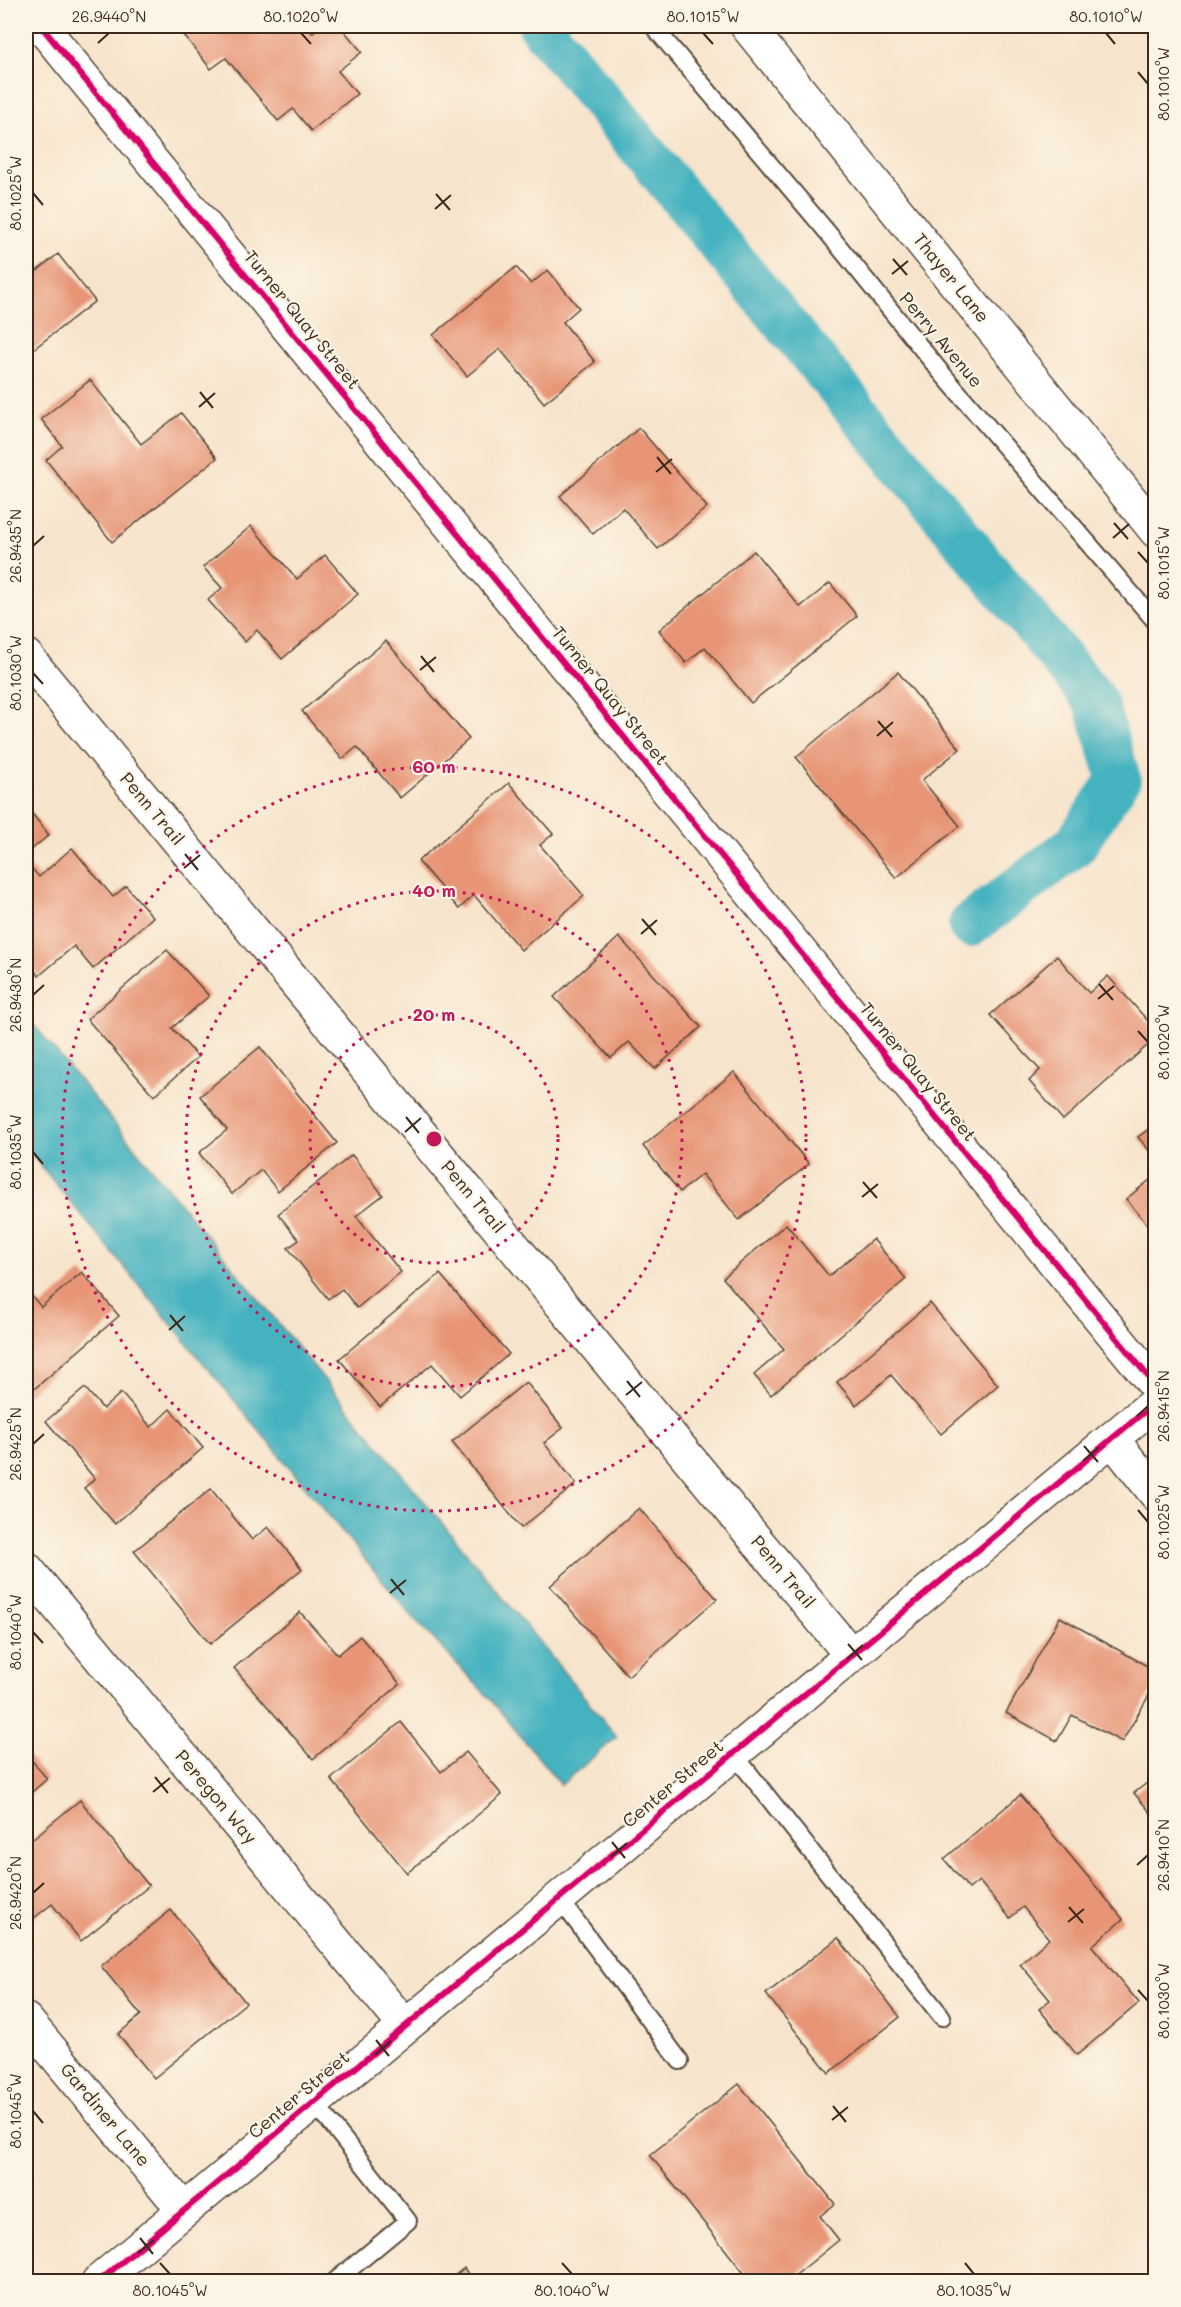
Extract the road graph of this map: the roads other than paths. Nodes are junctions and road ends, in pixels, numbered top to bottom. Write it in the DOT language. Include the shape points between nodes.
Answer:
graph roads {
  1 [pos="40,26"];
  2 [pos="653,26"];
  3 [pos="747,26"];
  4 [pos="1155,531"];
  5 [pos="1155,622"];
  6 [pos="26,656"];
  7 [pos="1155,1386"];
  8 [pos="1155,1402"];
  9 [pos="1112,1439"];
  10 [pos="1155,1494"];
  11 [pos="26,1568"];
  12 [pos="851,1655"];
  13 [pos="734,1753"];
  14 [pos="559,1898"];
  15 [pos="942,2017"];
  16 [pos="26,2020"];
  17 [pos="405,2026"];
  18 [pos="680,2061"];
  19 [pos="314,2102"];
  20 [pos="184,2210"];
  21 [pos="104,2280"];
  22 [pos="334,2282"];
  1 -- 7 [label="street, Turner Quay Street"];
  2 -- 5 [label="lane, Perry Avenue"];
  3 -- 4 [label="street, Thayer Lane"];
  6 -- 12 [label="street, Penn Trail"];
  8 -- 9 [label="street, Center Street"];
  9 -- 10 [label="street"];
  9 -- 12 [label="street, Center Street"];
  11 -- 17 [label="street, Peregon Way"];
  12 -- 13 [label="street, Center Street"];
  13 -- 14 [label="street, Center Street"];
  13 -- 15 [label="lane"];
  14 -- 17 [label="street, Center Street"];
  14 -- 18 [label="lane"];
  16 -- 20 [label="street, Gardiner Lane"];
  17 -- 19 [label="street, Center Street"];
  19 -- 20 [label="street, Center Street"];
  19 -- 22 [label="lane" via="408,2221"];
  20 -- 21 [label="street, Center Street"];
}
